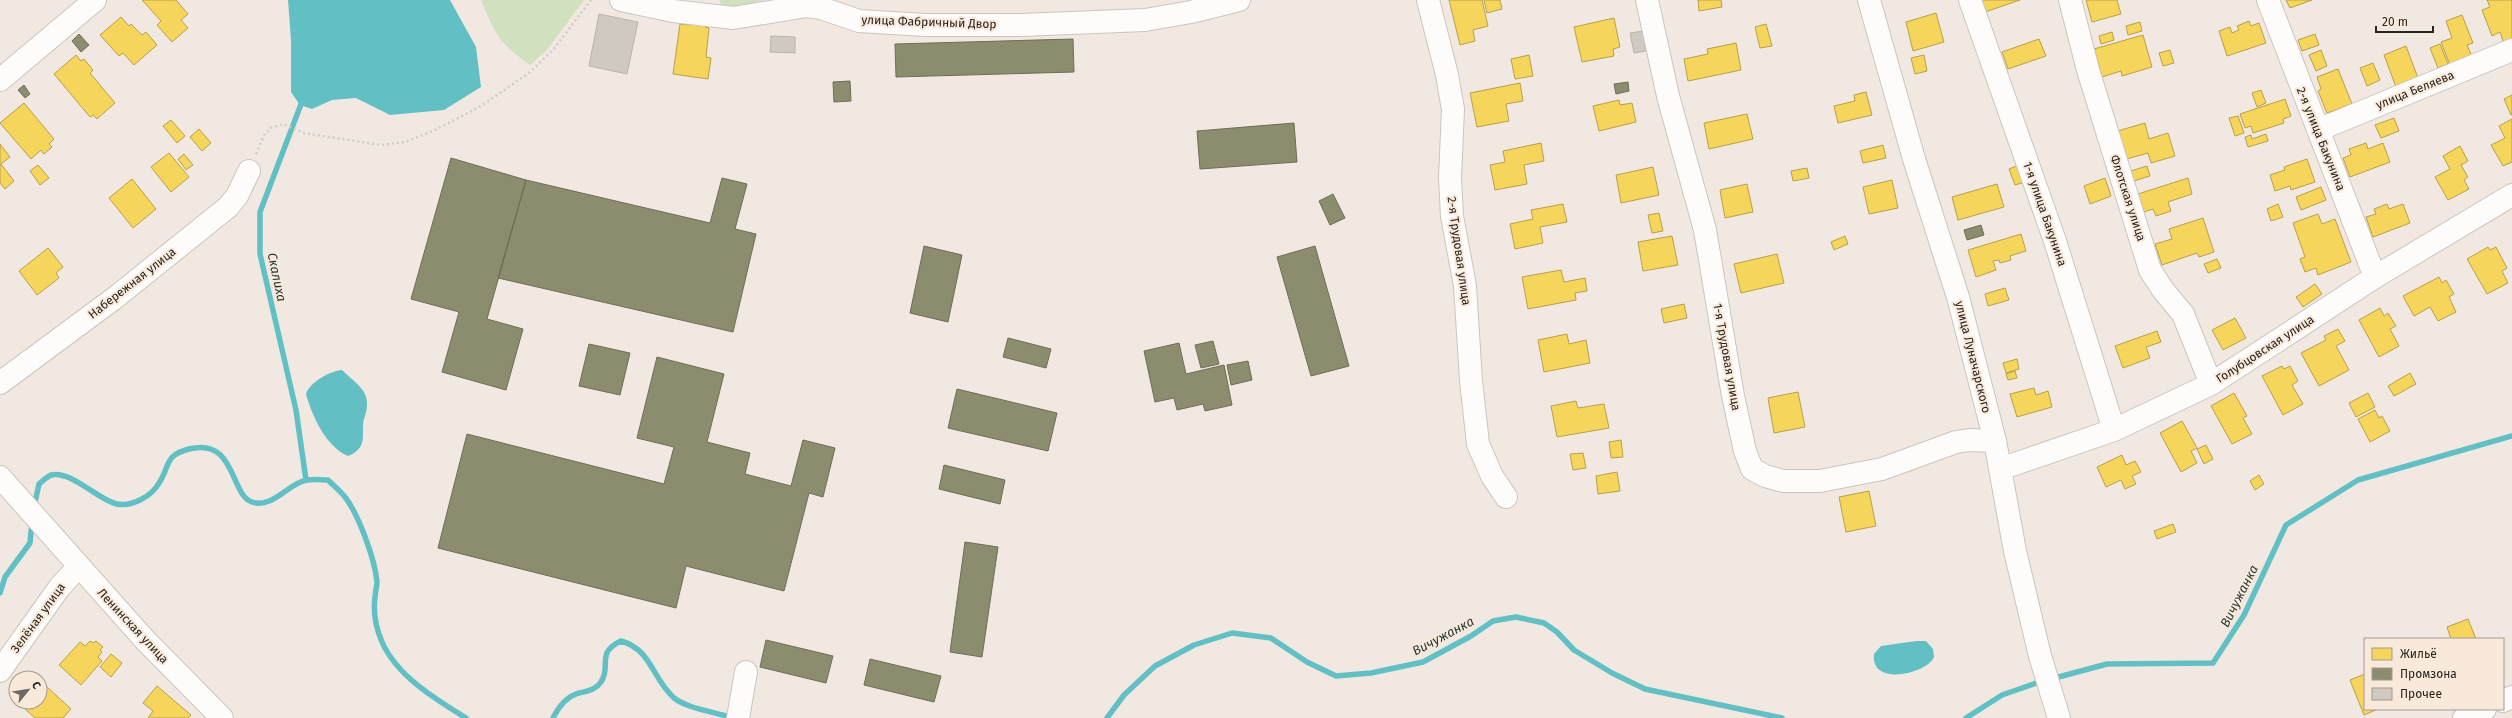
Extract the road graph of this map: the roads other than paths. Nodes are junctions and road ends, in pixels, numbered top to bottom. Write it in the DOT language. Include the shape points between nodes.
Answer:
graph roads {
  1 [pos="95,0"];
  2 [pos="620,0"];
  3 [pos="1239,0"];
  4 [pos="1428,0"];
  5 [pos="1647,0"];
  6 [pos="1869,0"];
  7 [pos="1970,0"];
  8 [pos="2070,0"];
  9 [pos="2268,0"];
  10 [pos="2512,50"];
  11 [pos="0,80"];
  12 [pos="2318,130"];
  13 [pos="249,171"];
  14 [pos="2512,195"];
  15 [pos="2375,277"];
  16 [pos="0,383"];
  17 [pos="2211,384"];
  18 [pos="2114,430"];
  19 [pos="1994,441"];
  20 [pos="2000,469"];
  21 [pos="0,477"];
  22 [pos="1506,496"];
  23 [pos="78,567"];
  24 [pos="0,671"];
  25 [pos="746,672"];
  26 [pos="739,709"];
  27 [pos="222,718"];
  28 [pos="2059,718"];
  1 -- 11 [label="street"];
  2 -- 3 [label="street, улица Фабричный Двор" via="673,11 733,18 807,6 859,21 925,25 1022,25 1146,20"];
  4 -- 22 [label="street, 2-я Трудовая улица" via="1447,74 1453,110 1450,178 1452,216 1465,286 1478,444 1492,476"];
  5 -- 19 [label="street, 1-я Трудовая улица" via="1668,96 1705,230 1733,396 1745,451 1752,469 1783,481 1820,481 1882,469 1956,442"];
  6 -- 19 [label="street, улица Луначарского" via="1914,159 1958,297"];
  7 -- 18 [label="street, 1-я улица Бакунина" via="2055,241"];
  8 -- 17 [label="street, Флотская улица" via="2088,70 2150,270 2184,314"];
  9 -- 12 [label="street, 2-я улица Бакунина"];
  10 -- 12 [label="street, улица Беляева"];
  12 -- 15 [label="street, 2-я улица Бакунина"];
  13 -- 16 [label="street, Набережная улица" via="237,196 228,207 116,297"];
  14 -- 15 [label="street, Голубцовская улица"];
  15 -- 17 [label="street, Голубцовская улица"];
  17 -- 18 [label="street, Голубцовская улица"];
  18 -- 20 [label="street, Голубцовская улица"];
  19 -- 20 [label="street, улица Луначарского"];
  20 -- 28 [label="street, улица Луначарского" via="2015,550 2040,656"];
  21 -- 23 [label="street, Ленинская улица"];
  23 -- 24 [label="street, Зелёная улица" via="59,588"];
  23 -- 27 [label="street, Ленинская улица"];
  25 -- 26 [label="street"];
}
